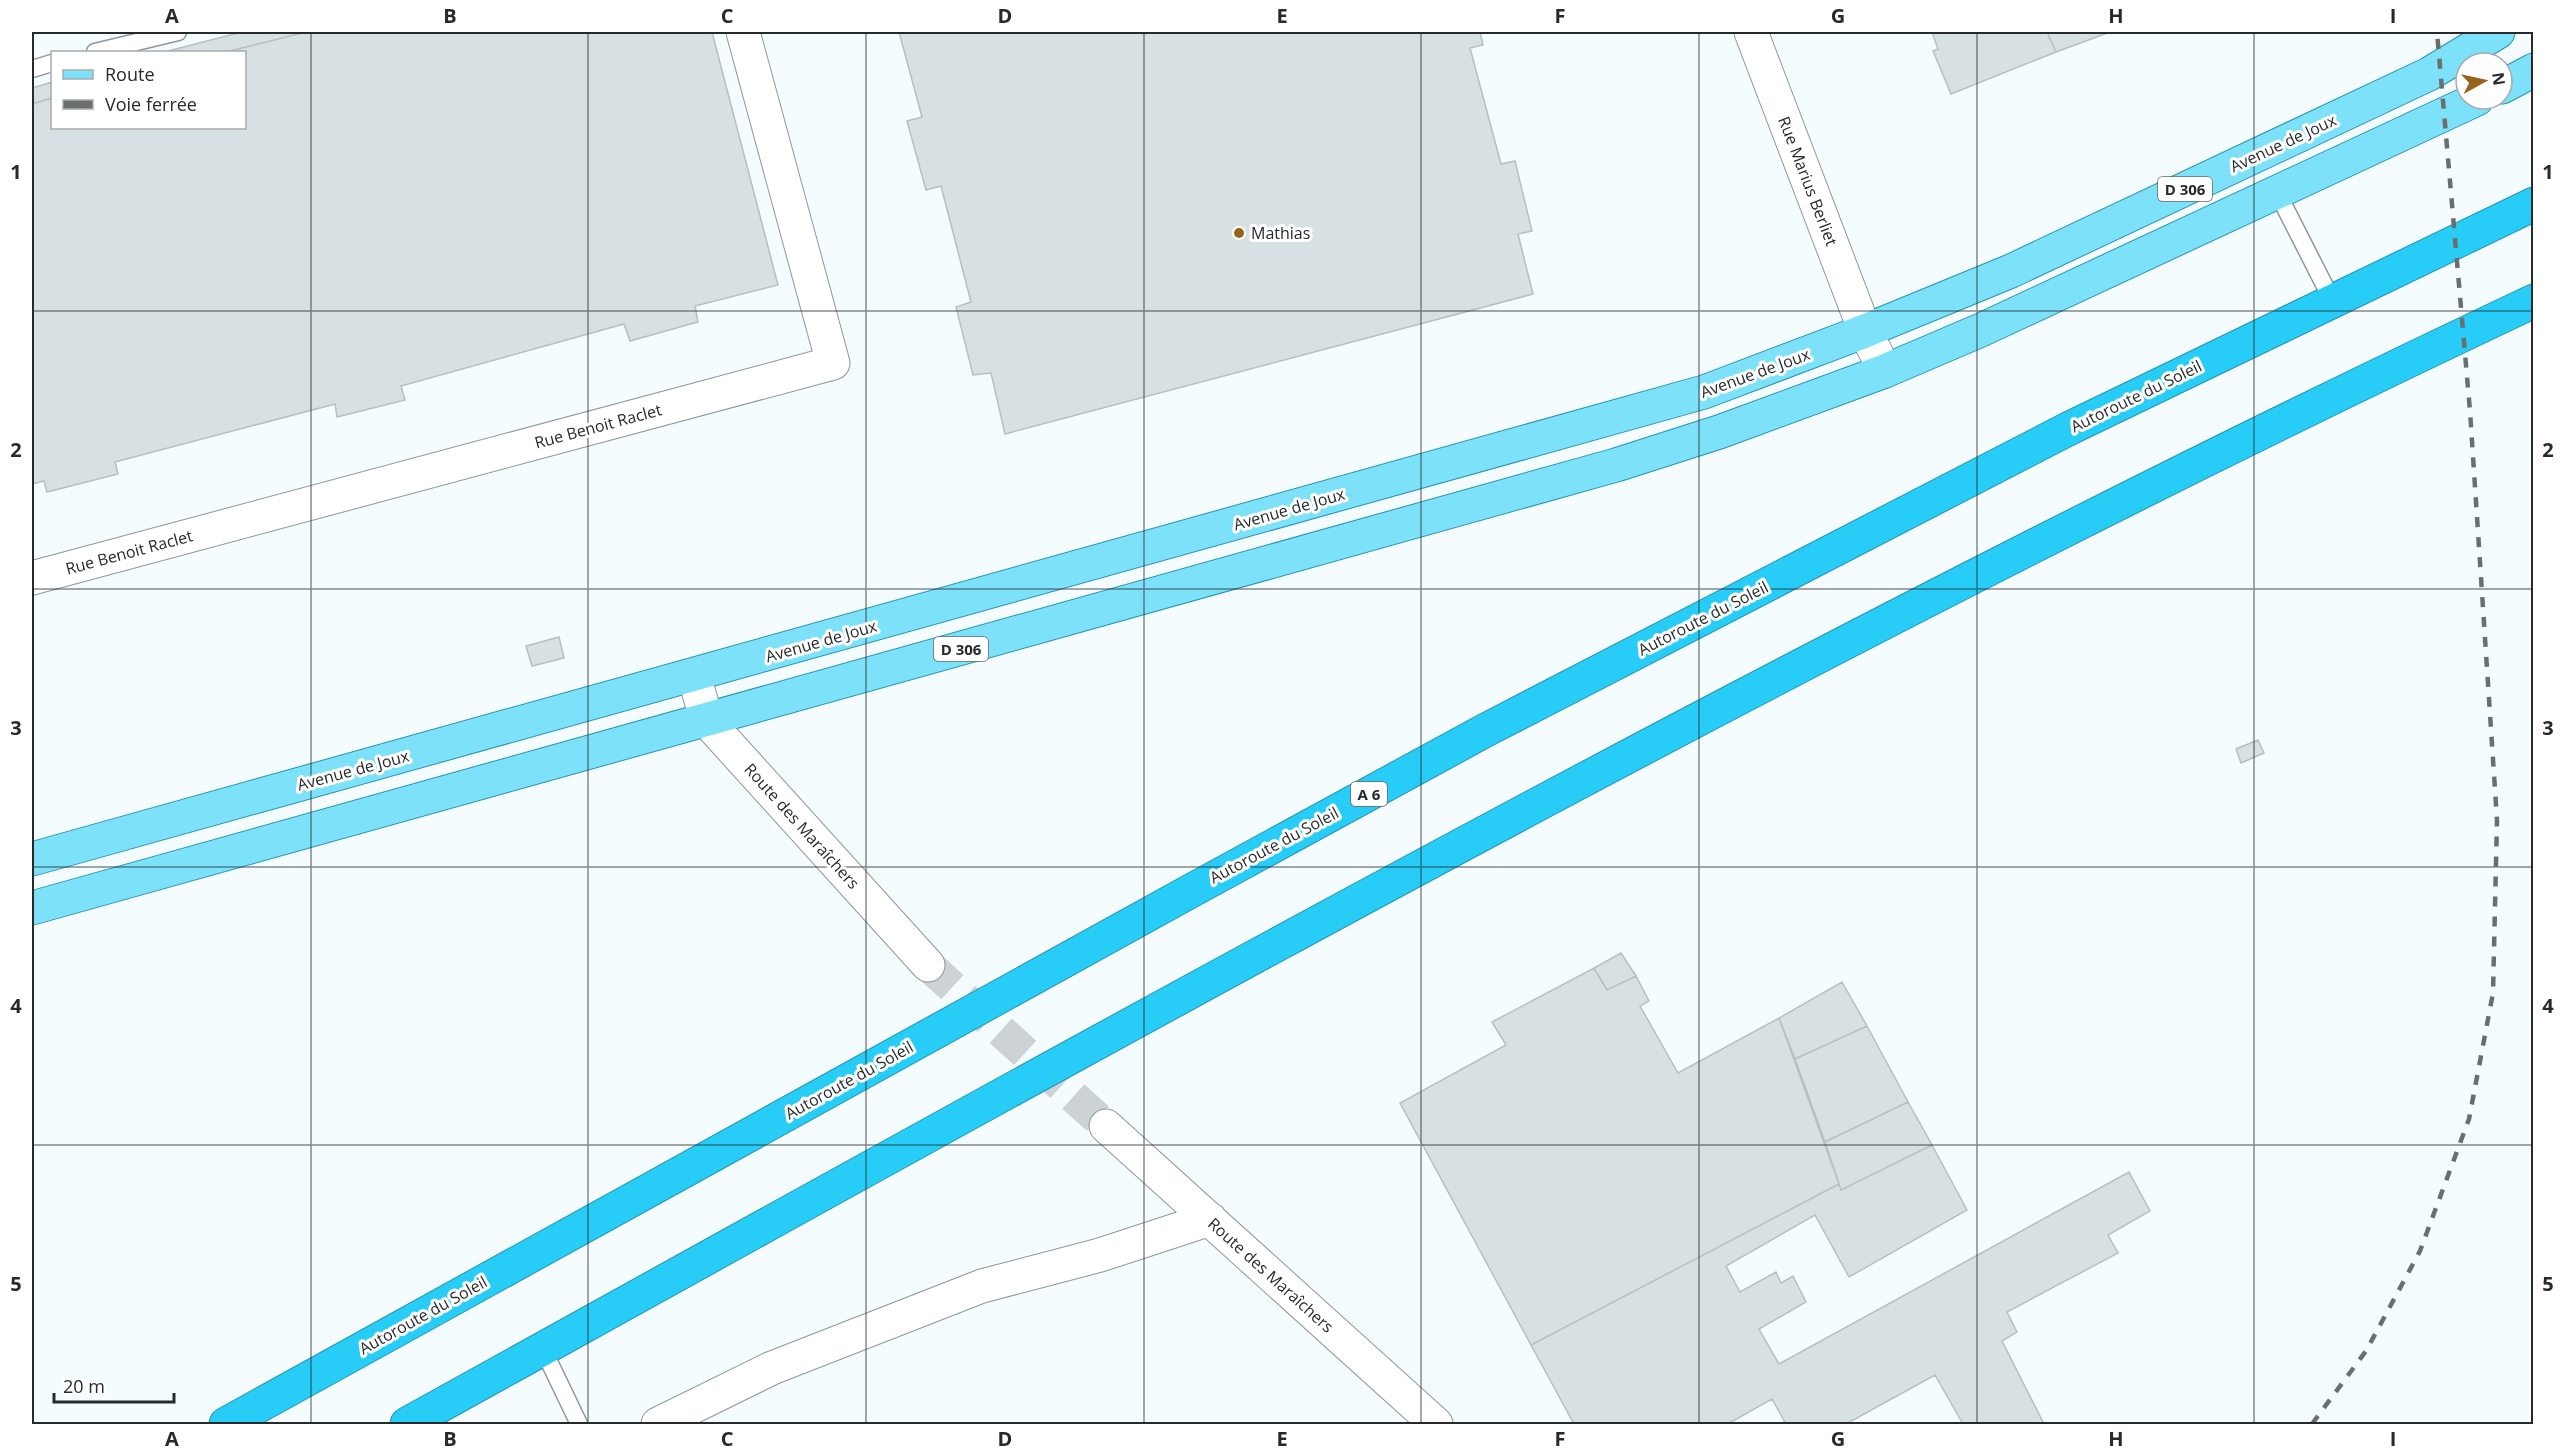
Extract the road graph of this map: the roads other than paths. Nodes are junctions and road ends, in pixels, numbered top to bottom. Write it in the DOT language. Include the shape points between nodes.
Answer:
graph roads {
  1 [pos="178,32"];
  2 [pos="742,32"];
  3 [pos="1751,32"];
  4 [pos="2498,32"];
  5 [pos="99,51"];
  6 [pos="51,63"];
  7 [pos="32,69"];
  8 [pos="2534,70"];
  9 [pos="2514,81"];
  10 [pos="2454,110"];
  11 [pos="2277,192"];
  12 [pos="2534,204"];
  13 [pos="2332,300"];
  14 [pos="2534,301"];
  15 [pos="1865,331"];
  16 [pos="1885,371"];
  17 [pos="1209,532"];
  18 [pos="1220,576"];
  19 [pos="32,578"];
  20 [pos="694,676"];
  21 [pos="706,721"];
  22 [pos="32,859"];
  23 [pos="32,908"];
  24 [pos="928,965"];
  25 [pos="1106,1126"];
  26 [pos="1210,1219"];
  27 [pos="543,1349"];
  28 [pos="226,1425"];
  29 [pos="407,1425"];
  30 [pos="579,1425"];
  31 [pos="658,1425"];
  32 [pos="1436,1425"];
  1 -- 5 [label="lane"];
  2 -- 19 [label="street, Rue Benoit Raclet" via="833,363"];
  3 -- 15 [label="street, Rue Marius Berliet"];
  4 -- 15 [label="main road, Avenue de Joux / D 306" via="2418,79 2011,271"];
  6 -- 7 [label="lane"];
  8 -- 9 [label="main road"];
  10 -- 11 [label="main road, D 306"];
  11 -- 13 [label="lane"];
  11 -- 16 [label="main road, D 306" via="1992,326"];
  12 -- 13 [label="highway, Autoroute du Soleil / A 6"];
  13 -- 28 [label="highway, Autoroute du Soleil / A 6" via="2068,429 1484,731"];
  14 -- 27 [label="highway" via="2403,362 1836,646 1249,958"];
  15 -- 16 [label="street, Rue Marius Berliet"];
  15 -- 17 [label="main road, Avenue de Joux / D 306" via="1704,392"];
  16 -- 18 [label="main road, D 306" via="1616,465"];
  17 -- 18 [label="main road"];
  17 -- 20 [label="main road, Avenue de Joux / D 306"];
  18 -- 21 [label="main road, D 306"];
  20 -- 21 [label="street, Route des Maraîchers"];
  20 -- 22 [label="main road, Avenue de Joux / D 306"];
  21 -- 23 [label="main road, D 306"];
  21 -- 24 [label="street, Route des Maraîchers"];
  25 -- 26 [label="street, Route des Maraîchers"];
  26 -- 31 [label="street" via="1100,1255 982,1286 772,1368"];
  26 -- 32 [label="street, Route des Maraîchers"];
  27 -- 29 [label="highway"];
  27 -- 30 [label="lane"];
}
